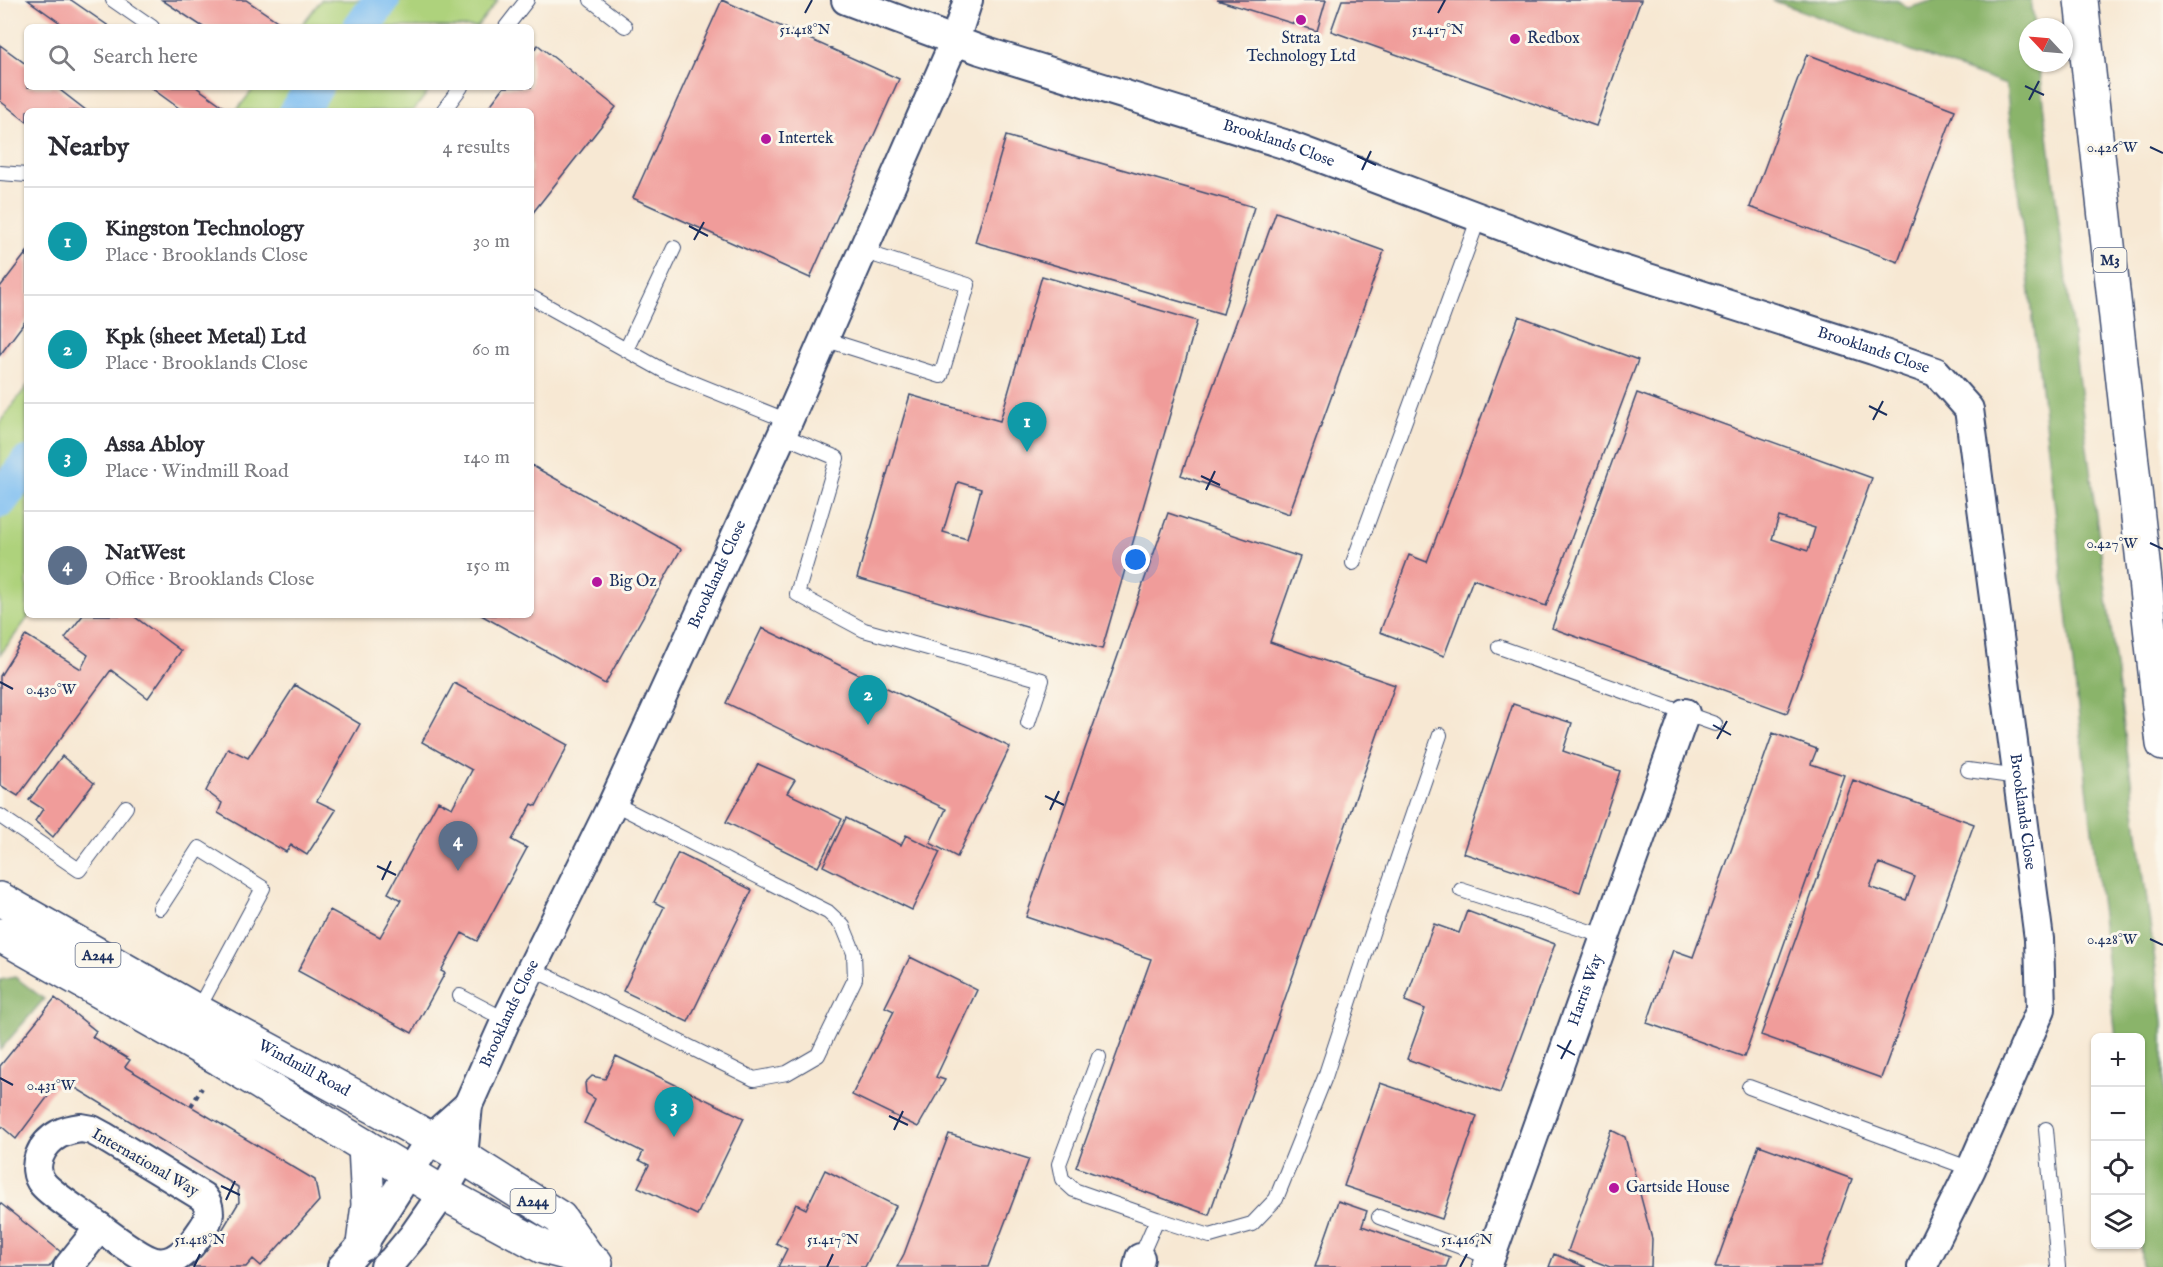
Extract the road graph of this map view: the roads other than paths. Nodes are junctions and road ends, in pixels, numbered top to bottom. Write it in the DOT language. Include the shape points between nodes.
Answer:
graph roads {
  1 [pos="113,0"];
  2 [pos="527,0"];
  3 [pos="591,0"];
  4 [pos="846,0"];
  5 [pos="968,0"];
  6 [pos="2082,0"];
  7 [pos="148,24"];
  8 [pos="509,24"];
  9 [pos="625,26"];
  10 [pos="955,40"];
  11 [pos="460,90"];
  12 [pos="446,108"];
  13 [pos="0,173"];
  14 [pos="24,175"];
  15 [pos="1479,217"];
  16 [pos="674,248"];
  17 [pos="862,251"];
  18 [pos="534,299"];
  19 [pos="824,339"];
  20 [pos="626,350"];
  21 [pos="785,428"];
  22 [pos="1353,562"];
  23 [pos="1499,647"];
  24 [pos="1685,713"];
  25 [pos="1028,723"];
  26 [pos="1715,724"];
  27 [pos="1440,735"];
  28 [pos="2163,744"];
  29 [pos="1968,770"];
  30 [pos="2018,777"];
  31 [pos="613,803"];
  32 [pos="126,807"];
  33 [pos="0,816"];
  34 [pos="1461,890"];
  35 [pos="0,899"];
  36 [pos="160,908"];
  37 [pos="0,935"];
  38 [pos="1606,937"];
  39 [pos="531,968"];
  40 [pos="460,996"];
  41 [pos="506,1020"];
  42 [pos="189,1025"];
  43 [pos="1099,1057"];
  44 [pos="1749,1087"];
  45 [pos="468,1105"];
  46 [pos="2046,1129"];
  47 [pos="431,1138"];
  48 [pos="365,1146"];
  49 [pos="463,1157"];
  50 [pos="1971,1169"];
  51 [pos="410,1173"];
  52 [pos="443,1193"];
  53 [pos="1379,1217"];
  54 [pos="1157,1219"];
  55 [pos="100,1227"];
  56 [pos="363,1260"];
  57 [pos="1139,1262"];
  58 [pos="1489,1262"];
  59 [pos="596,1263"];
  60 [pos="68,1267"];
  61 [pos="1922,1267"];
  62 [pos="2058,1267"];
  1 -- 7 [label="lane"];
  2 -- 8 [label="lane"];
  3 -- 9 [label="lane"];
  4 -- 10 [label="street, Brooklands Close"];
  5 -- 10 [label="street, Brooklands Close"];
  6 -- 28 [label="main road, M3"];
  10 -- 15 [label="street, Brooklands Close" via="1284,144"];
  10 -- 17 [label="street, Brooklands Close"];
  11 -- 12 [label="lane"];
  13 -- 14 [label="lane"];
  15 -- 22 [label="lane"];
  15 -- 30 [label="street, Brooklands Close" via="1592,260 1936,372 1969,409"];
  16 -- 20 [label="lane"];
  17 -- 19 [label="street, Brooklands Close"];
  17 -- 19 [label="lane" via="968,285 940,376"];
  18 -- 20 [label="lane"];
  19 -- 21 [label="street, Brooklands Close"];
  20 -- 21 [label="lane"];
  21 -- 25 [label="lane" via="837,458 797,594 864,630 1042,680"];
  21 -- 31 [label="street, Brooklands Close"];
  23 -- 24 [label="lane"];
  24 -- 26 [label="lane"];
  24 -- 38 [label="street, Harris Way"];
  27 -- 54 [label="lane" via="1325,1077 1276,1199 1252,1224 1210,1236"];
  29 -- 30 [label="lane"];
  30 -- 50 [label="street, Brooklands Close" via="2039,939 2041,1009"];
  31 -- 39 [label="street, Brooklands Close"];
  31 -- 39 [label="lane" via="828,912 843,926 854,953 855,979 818,1055 787,1073 754,1079"];
  32 -- 33 [label="lane" via="79,870"];
  34 -- 38 [label="lane"];
  35 -- 42 [label="main road, Windmill Road / A244"];
  36 -- 42 [label="lane" via="199,848 262,888"];
  37 -- 42 [label="main road, Windmill Road / A244"];
  38 -- 58 [label="street, Harris Way"];
  39 -- 41 [label="street, Brooklands Close"];
  40 -- 41 [label="lane"];
  41 -- 45 [label="street, Brooklands Close"];
  42 -- 47 [label="main road, Windmill Road / A244"];
  42 -- 48 [label="main road, Windmill Road / A244"];
  43 -- 54 [label="lane" via="1059,1164 1062,1179 1074,1190"];
  44 -- 50 [label="lane"];
  45 -- 47 [label="street, Brooklands Close"];
  45 -- 49 [label="street, Brooklands Close"];
  46 -- 62 [label="lane"];
  47 -- 49 [label="main road, Windmill Road / A244"];
  47 -- 51 [label="street, Brooklands Close"];
  48 -- 51 [label="main road, Windmill Road / A244"];
  48 -- 56 [label="main road" via="368,1205"];
  49 -- 52 [label="street"];
  49 -- 59 [label="main road, Windmill Road / A244" via="560,1218"];
  50 -- 61 [label="street, Brooklands Close"];
  51 -- 52 [label="main road, Windmill Road / A244"];
  51 -- 56 [label="street"];
  52 -- 56 [label="street" via="392,1261"];
  52 -- 59 [label="main road, Windmill Road / A244" via="543,1247"];
  53 -- 58 [label="lane"];
  54 -- 57 [label="lane"];
  55 -- 55 [label="street, International Way" via="43,1184 37,1172 40,1152 68,1130 92,1130 208,1203 208,1221 202,1231 168,1262 147,1258"];
  55 -- 60 [label="street"];
}
